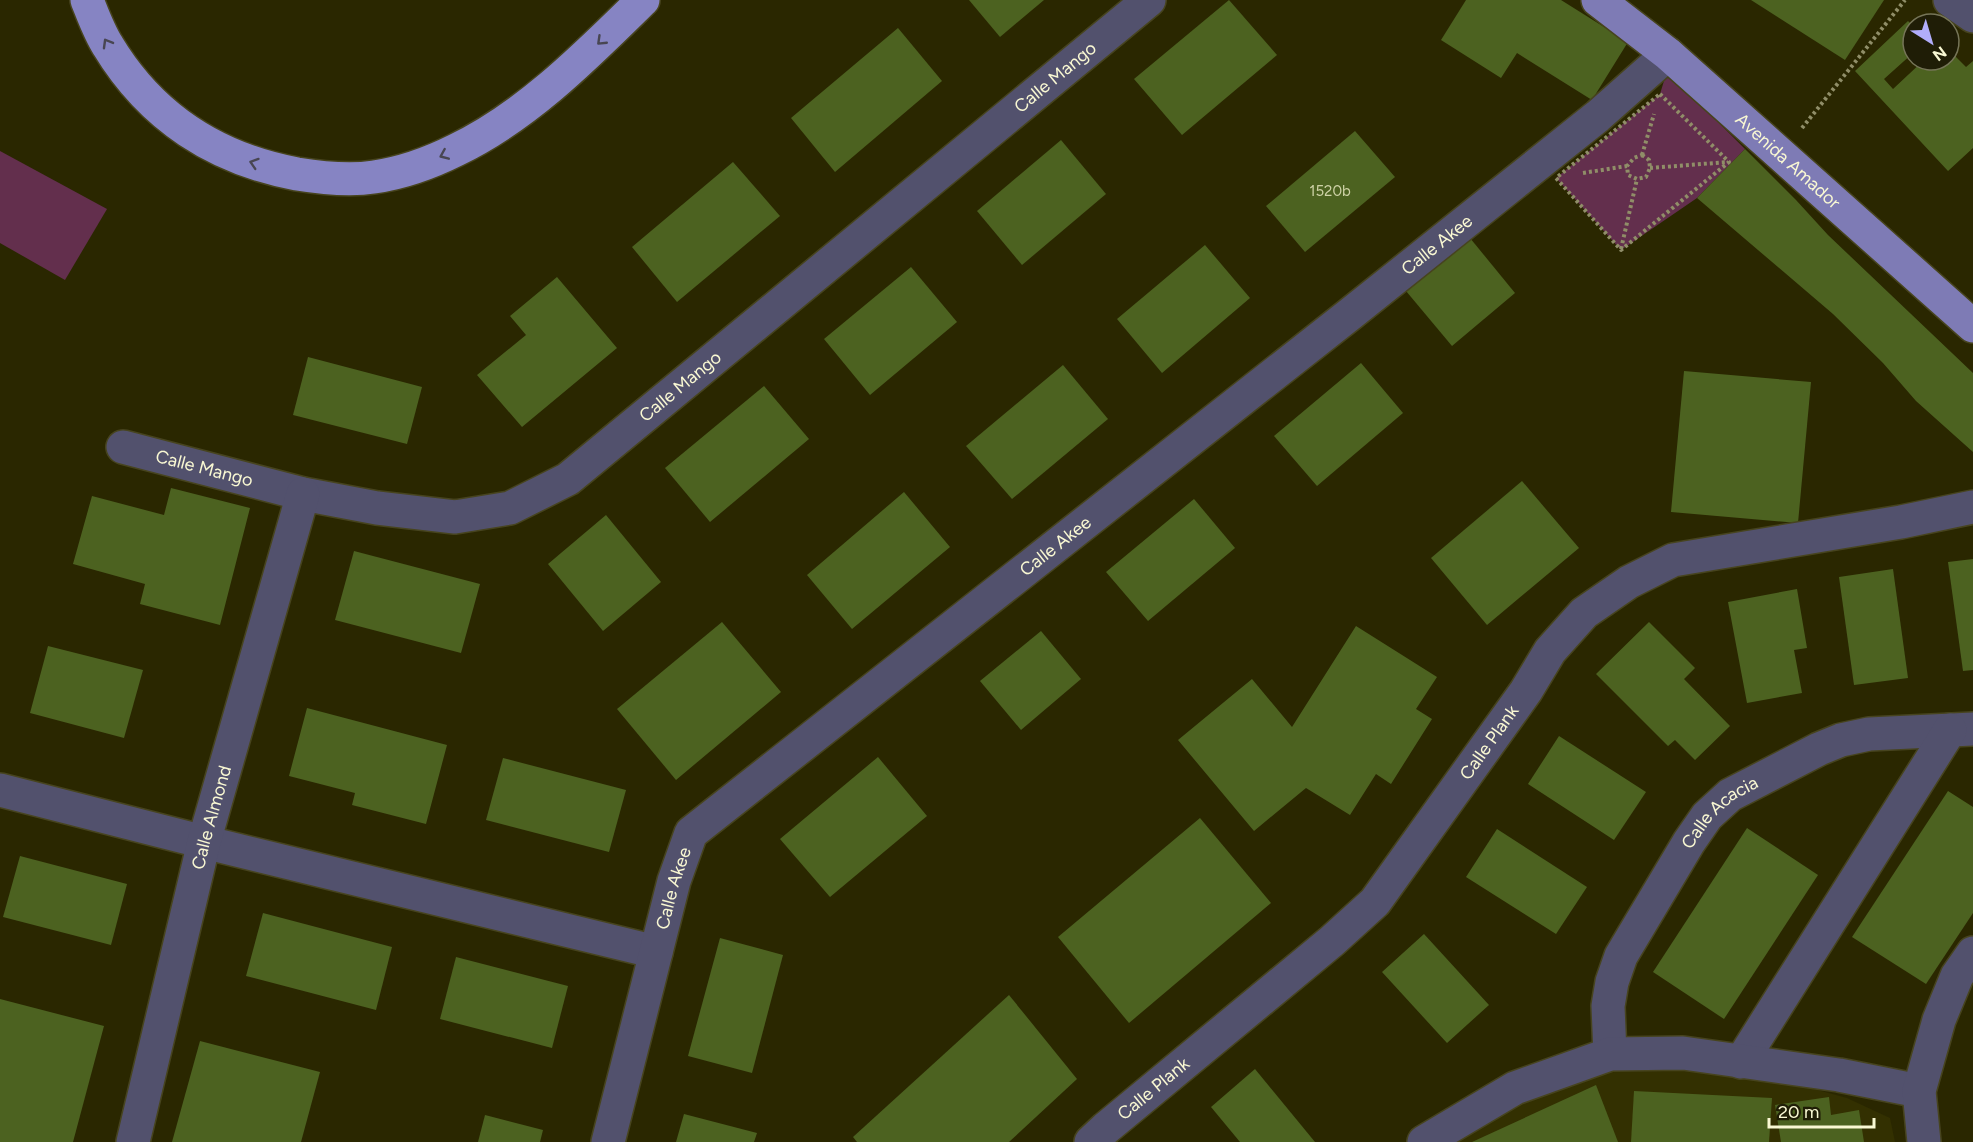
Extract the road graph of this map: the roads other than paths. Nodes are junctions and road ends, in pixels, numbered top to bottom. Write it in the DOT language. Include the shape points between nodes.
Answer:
graph roads {
  1 [pos="87,0"];
  2 [pos="643,0"];
  3 [pos="1149,0"];
  4 [pos="1598,0"];
  5 [pos="1950,0"];
  6 [pos="1973,16"];
  7 [pos="1668,54"];
  8 [pos="1973,326"];
  9 [pos="123,447"];
  10 [pos="303,494"];
  11 [pos="1973,507"];
  12 [pos="1961,729"];
  13 [pos="0,790"];
  14 [pos="204,842"];
  15 [pos="656,952"];
  16 [pos="1973,953"];
  17 [pos="1610,1054"];
  18 [pos="1741,1062"];
  19 [pos="1919,1091"];
  20 [pos="134,1142"];
  21 [pos="608,1142"];
  22 [pos="1091,1142"];
  23 [pos="1424,1142"];
  24 [pos="1924,1142"];
  2 -- 1 [label="highway, one-way" via="562,76 492,130 423,164 373,177 345,178 313,177 265,166 223,152 176,123 126,74 107,45"];
  3 -- 10 [label="street, Calle Mango" via="568,479 510,508 455,517"];
  4 -- 7 [label="main road, Avenida Amador"];
  5 -- 6 [label="street"];
  7 -- 8 [label="main road, Avenida Amador"];
  7 -- 15 [label="street, Calle Akee" via="1598,116 1377,293 692,833 674,881"];
  9 -- 10 [label="street, Calle Mango"];
  10 -- 14 [label="street, Calle Almond"];
  11 -- 22 [label="street, Calle Plank" via="1673,560 1629,582 1584,613 1550,651 1376,902"];
  12 -- 17 [label="street, Calle Acacia" via="1869,734 1841,740 1730,795 1707,816 1621,956 1608,1006"];
  12 -- 18 [label="street"];
  13 -- 14 [label="street"];
  14 -- 15 [label="street"];
  14 -- 20 [label="street, Calle Almond"];
  15 -- 21 [label="street, Calle Akee"];
  16 -- 19 [label="street" via="1957,976"];
  17 -- 18 [label="street" via="1683,1053"];
  17 -- 23 [label="street" via="1515,1088"];
  18 -- 19 [label="street"];
  19 -- 24 [label="street"];
}
